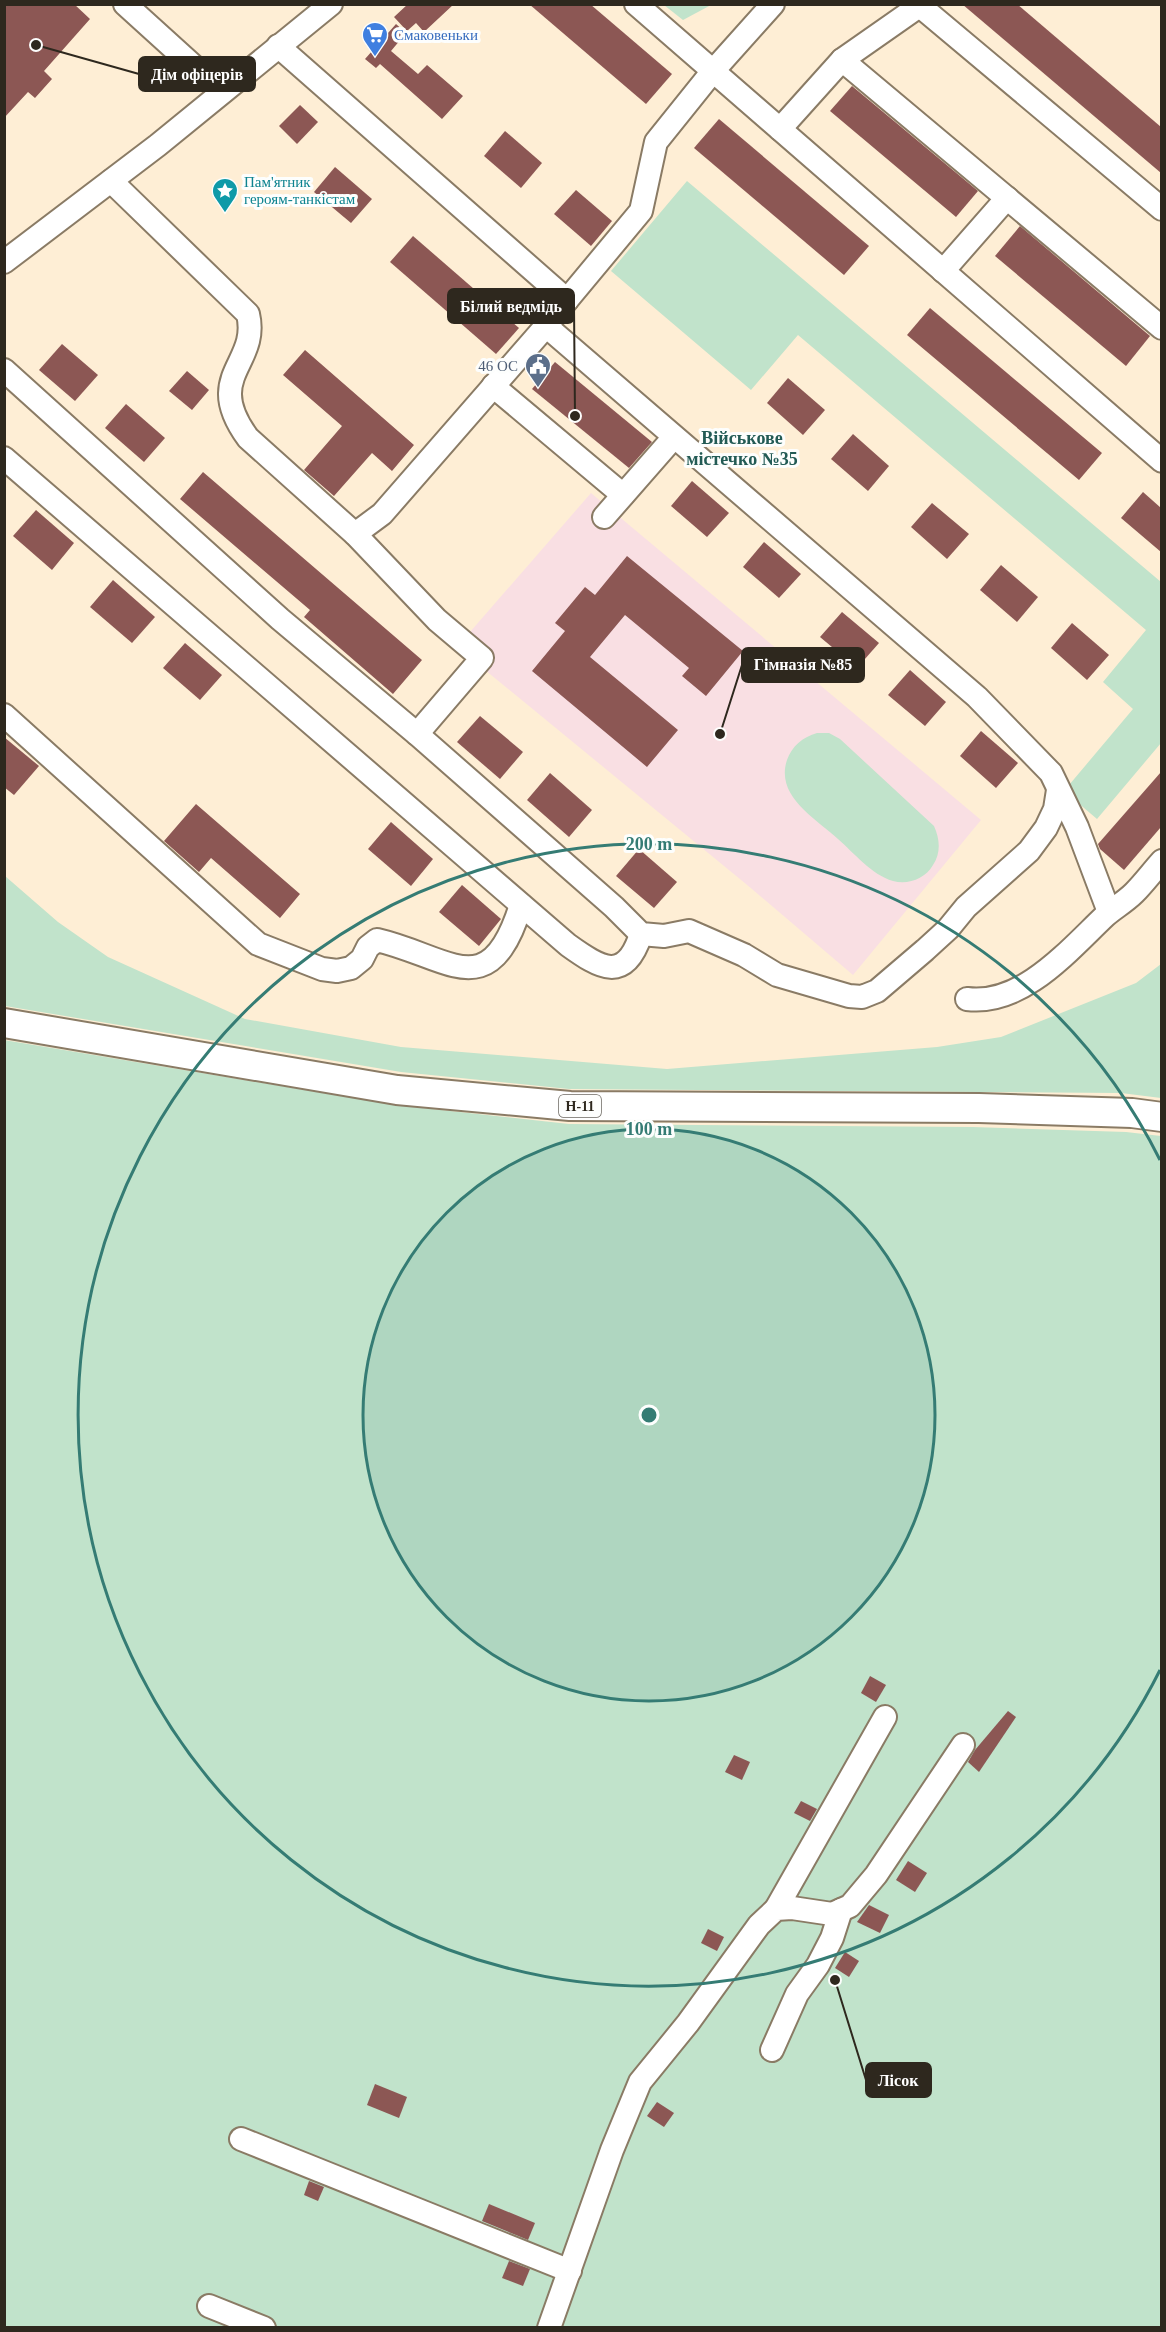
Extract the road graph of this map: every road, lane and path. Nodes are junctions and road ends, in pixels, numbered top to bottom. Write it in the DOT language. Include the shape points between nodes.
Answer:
graph roads {
  1 [pos="125,4"];
  2 [pos="331,4"];
  3 [pos="636,4"];
  4 [pos="773,4"];
  5 [pos="921,5"];
  6 [pos="278,46"];
  7 [pos="842,60"];
  8 [pos="713,71"];
  9 [pos="222,92"];
  10 [pos="780,129"];
  11 [pos="111,181"];
  12 [pos="1006,198"];
  13 [pos="1161,209"];
  14 [pos="4,262"];
  15 [pos="943,271"];
  16 [pos="567,300"];
  17 [pos="546,326"];
  18 [pos="1161,328"];
  19 [pos="4,370"];
  20 [pos="493,386"];
  21 [pos="674,437"];
  22 [pos="4,458"];
  23 [pos="1161,461"];
  24 [pos="623,495"];
  25 [pos="604,517"];
  26 [pos="355,534"];
  27 [pos="4,715"];
  28 [pos="417,734"];
  29 [pos="1058,790"];
  30 [pos="1161,861"];
  31 [pos="521,905"];
  32 [pos="1109,912"];
  33 [pos="641,934"];
  34 [pos="967,999"];
  35 [pos="4,1023"];
  36 [pos="1161,1117"];
  37 [pos="885,1717"];
  38 [pos="963,1744"];
  39 [pos="776,1910"];
  40 [pos="841,1910"];
  41 [pos="772,2050"];
  42 [pos="241,2139"];
  43 [pos="570,2271"];
  44 [pos="209,2306"];
  45 [pos="264,2328"];
  46 [pos="549,2328"];
  1 -- 9 [label="street"];
  2 -- 6 [label="street"];
  3 -- 8 [label="street"];
  4 -- 8 [label="street"];
  5 -- 7 [label="street"];
  5 -- 13 [label="street"];
  6 -- 9 [label="street"];
  6 -- 16 [label="street"];
  7 -- 10 [label="street"];
  7 -- 12 [label="street"];
  8 -- 10 [label="street"];
  8 -- 16 [label="street" via="656,142 641,211"];
  9 -- 11 [label="street"];
  10 -- 15 [label="street"];
  11 -- 14 [label="street"];
  11 -- 26 [label="street" via="248,314 248,342 232,375 229,399 235,420 248,438"];
  12 -- 15 [label="street"];
  12 -- 18 [label="street"];
  15 -- 23 [label="street"];
  16 -- 17 [label="street"];
  17 -- 20 [label="street"];
  17 -- 21 [label="street"];
  19 -- 28 [label="street" via="280,619"];
  20 -- 24 [label="street"];
  20 -- 26 [label="street" via="382,514"];
  21 -- 24 [label="street"];
  21 -- 29 [label="street" via="977,697 1051,773"];
  22 -- 31 [label="street"];
  24 -- 25 [label="street"];
  26 -- 28 [label="street" via="437,620 482,658"];
  27 -- 31 [label="street" via="258,944 322,969 351,968 377,940 460,968 485,965 509,940"];
  28 -- 33 [label="street"];
  29 -- 32 [label="street" via="1077,827"];
  29 -- 33 [label="street" via="1046,828 1029,851 925,950 877,991 862,997 777,975 744,955 689,932"];
  30 -- 32 [label="street" via="1133,894"];
  31 -- 33 [label="street" via="600,966 610,968 624,963 636,951"];
  32 -- 34 [label="street" via="1054,964 1023,986 984,1001"];
  35 -- 36 [label="main road, Н-11" via="397,1090 570,1106 979,1108"];
  37 -- 39 [label="street"];
  38 -- 40 [label="street" via="876,1875 850,1906"];
  39 -- 40 [label="street" via="792,1908 832,1914"];
  39 -- 43 [label="street" via="759,1924 640,2082"];
  40 -- 41 [label="street" via="832,1938 796,1994"];
  42 -- 43 [label="street"];
  43 -- 46 [label="street"];
  44 -- 45 [label="street"];
}
